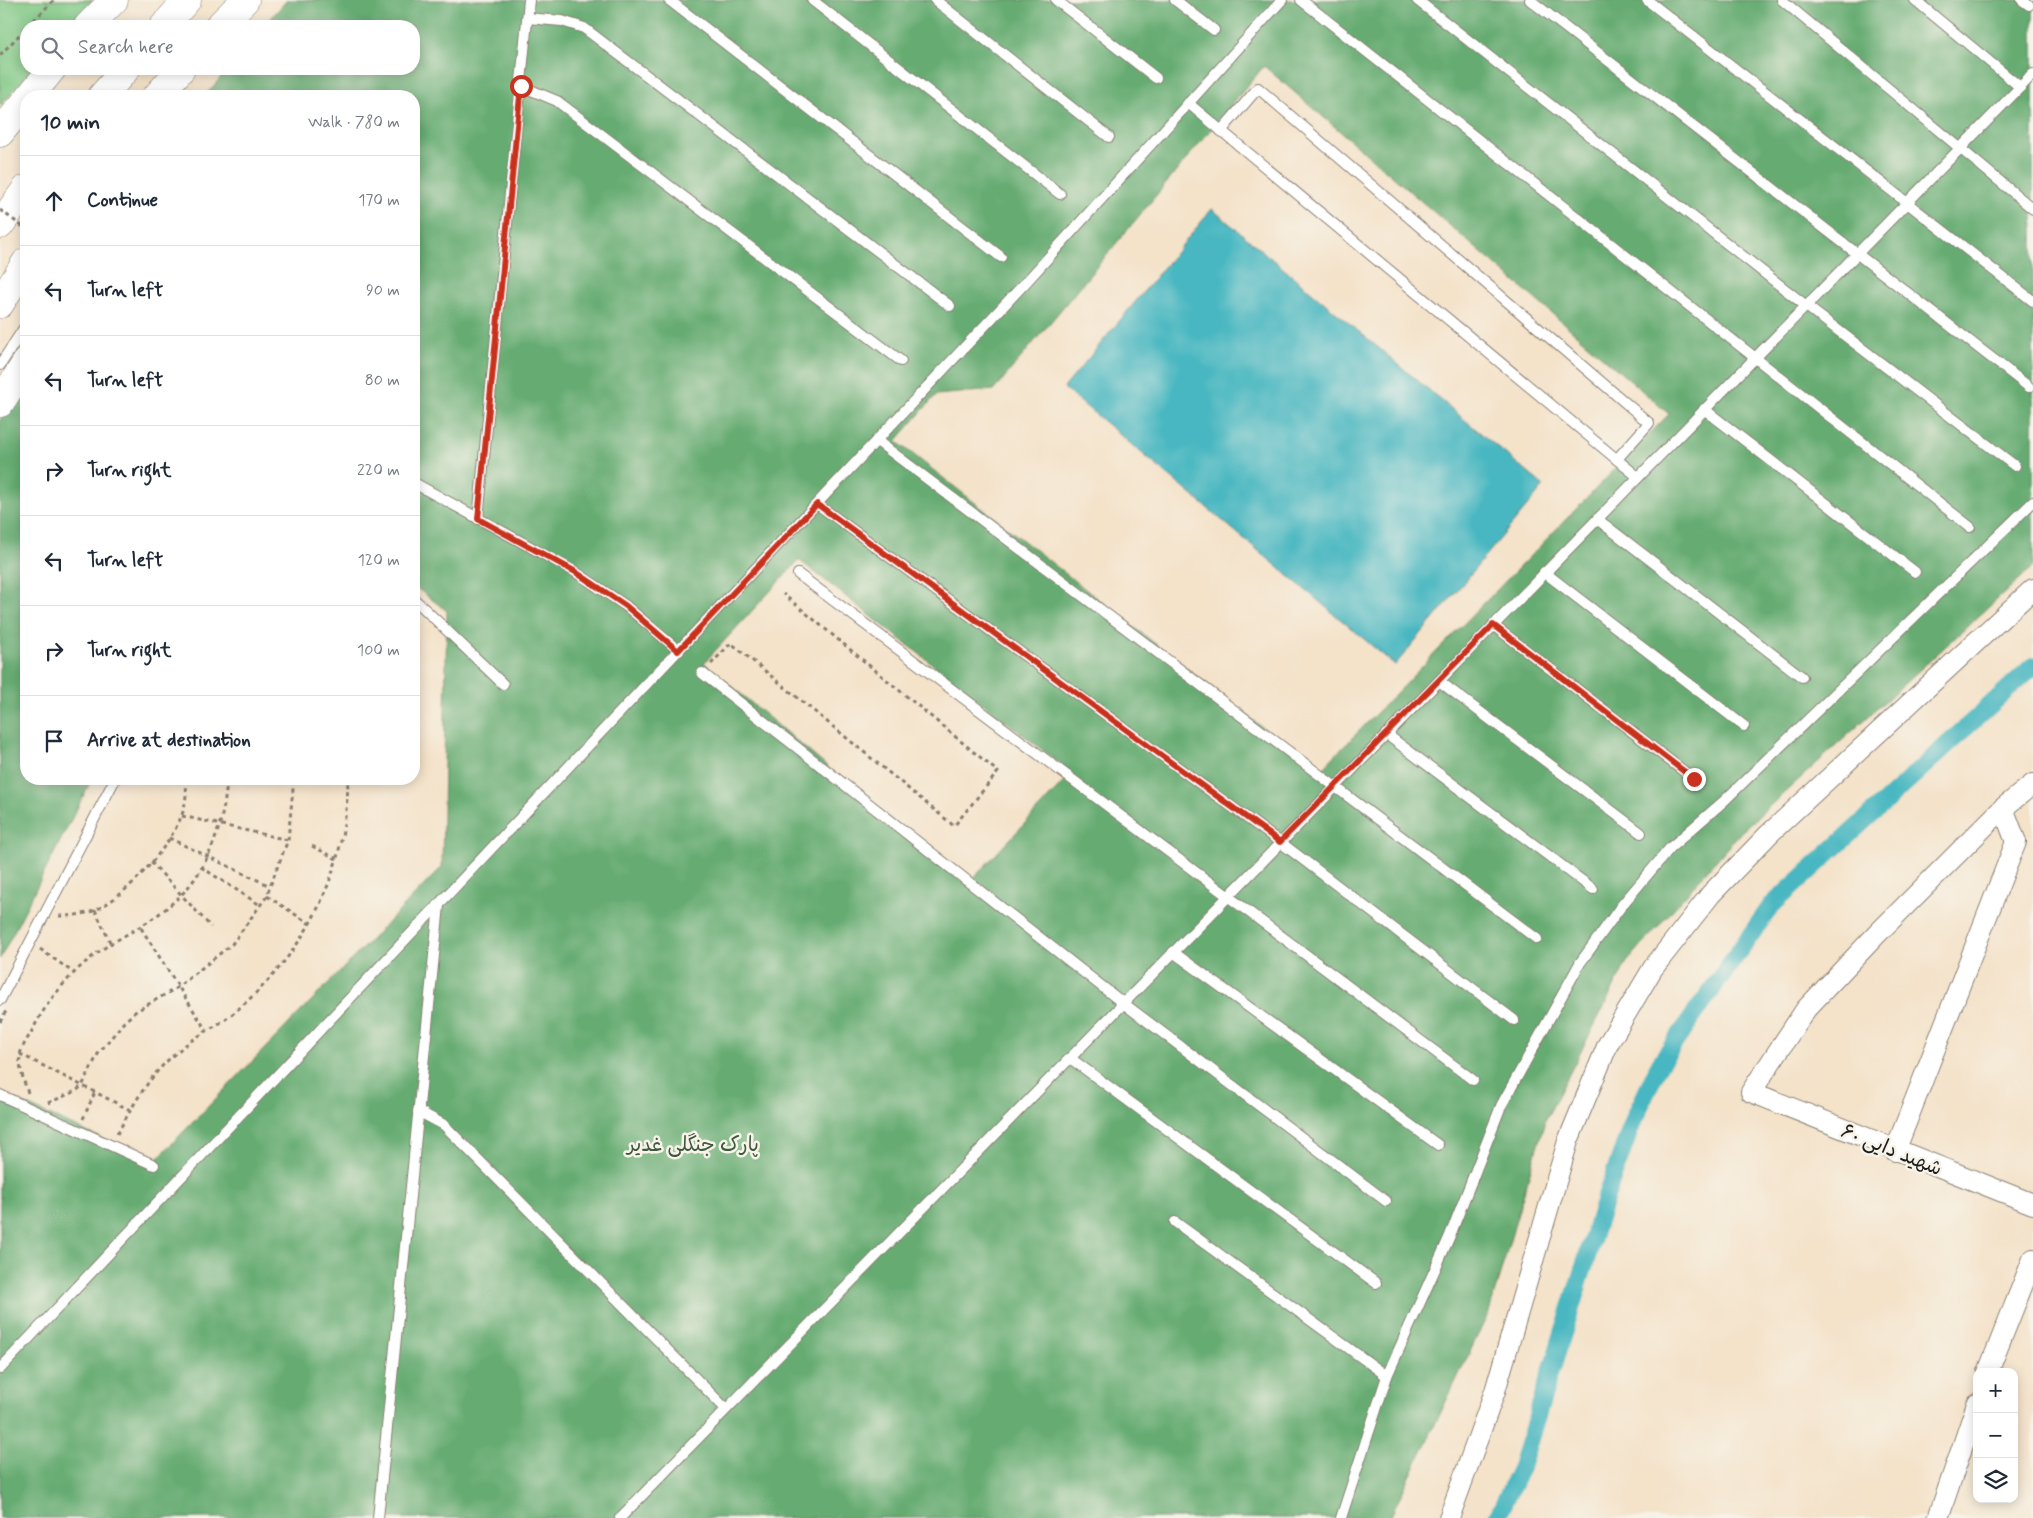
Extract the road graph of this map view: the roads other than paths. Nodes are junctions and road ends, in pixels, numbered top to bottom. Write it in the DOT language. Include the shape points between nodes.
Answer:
graph roads {
  1 [pos="114,0"];
  2 [pos="187,0"];
  3 [pos="245,0"];
  4 [pos="529,0"];
  5 [pos="669,0"];
  6 [pos="812,0"];
  7 [pos="935,0"];
  8 [pos="1056,0"];
  9 [pos="1175,0"];
  10 [pos="1282,0"];
  11 [pos="1301,0"];
  12 [pos="1417,0"];
  13 [pos="1530,0"];
  14 [pos="1647,0"];
  15 [pos="1782,0"];
  16 [pos="1915,0"];
  17 [pos="527,18"];
  18 [pos="94,20"];
  19 [pos="169,20"];
  20 [pos="226,20"];
  21 [pos="1214,30"];
  22 [pos="2033,74"];
  23 [pos="47,75"];
  24 [pos="121,75"];
  25 [pos="176,75"];
  26 [pos="189,75"];
  27 [pos="1156,78"];
  28 [pos="521,86"];
  29 [pos="2020,87"];
  30 [pos="35,90"];
  31 [pos="107,90"];
  32 [pos="162,90"];
  33 [pos="180,90"];
  34 [pos="1188,103"];
  35 [pos="20,107"];
  36 [pos="1221,131"];
  37 [pos="0,132"];
  38 [pos="1109,137"];
  39 [pos="1960,148"];
  40 [pos="1060,194"];
  41 [pos="20,197"];
  42 [pos="1907,202"];
  43 [pos="2033,209"];
  44 [pos="0,225"];
  45 [pos="1856,253"];
  46 [pos="1001,257"];
  47 [pos="20,272"];
  48 [pos="2033,301"];
  49 [pos="0,304"];
  50 [pos="1805,305"];
  51 [pos="950,306"];
  52 [pos="1755,356"];
  53 [pos="902,361"];
  54 [pos="19,365"];
  55 [pos="2028,387"];
  56 [pos="0,402"];
  57 [pos="1704,409"];
  58 [pos="876,441"];
  59 [pos="1617,460"];
  60 [pos="2015,466"];
  61 [pos="1638,477"];
  62 [pos="420,486"];
  63 [pos="2033,502"];
  64 [pos="817,504"];
  65 [pos="478,519"];
  66 [pos="1597,519"];
  67 [pos="1970,527"];
  68 [pos="1544,572"];
  69 [pos="1915,572"];
  70 [pos="798,574"];
  71 [pos="2033,589"];
  72 [pos="420,605"];
  73 [pos="1493,625"];
  74 [pos="678,651"];
  75 [pos="702,673"];
  76 [pos="1802,677"];
  77 [pos="1439,681"];
  78 [pos="503,684"];
  79 [pos="1744,726"];
  80 [pos="1386,734"];
  81 [pos="1694,779"];
  82 [pos="2033,784"];
  83 [pos="112,785"];
  84 [pos="1335,786"];
  85 [pos="2003,808"];
  86 [pos="1641,833"];
  87 [pos="1280,842"];
  88 [pos="1593,889"];
  89 [pos="1227,897"];
  90 [pos="439,906"];
  91 [pos="1537,939"];
  92 [pos="1173,952"];
  93 [pos="0,1000"];
  94 [pos="1123,1003"];
  95 [pos="1514,1020"];
  96 [pos="1070,1058"];
  97 [pos="1473,1080"];
  98 [pos="0,1095"];
  99 [pos="418,1111"];
  100 [pos="1438,1145"];
  101 [pos="1895,1150"];
  102 [pos="154,1165"];
  103 [pos="1386,1201"];
  104 [pos="2033,1204"];
  105 [pos="1175,1222"];
  106 [pos="2033,1259"];
  107 [pos="1376,1283"];
  108 [pos="1990,1368"];
  109 [pos="0,1369"];
  110 [pos="1387,1376"];
  111 [pos="726,1409"];
  112 [pos="1974,1413"];
  113 [pos="378,1518"];
  114 [pos="620,1518"];
  115 [pos="1341,1518"];
  116 [pos="1449,1518"];
  117 [pos="1938,1518"];
  1 -- 18 [label="highway"];
  2 -- 19 [label="highway"];
  3 -- 20 [label="highway"];
  4 -- 17 [label="lane"];
  5 -- 46 [label="lane"];
  6 -- 40 [label="lane"];
  7 -- 38 [label="lane"];
  8 -- 27 [label="lane"];
  9 -- 21 [label="lane"];
  10 -- 34 [label="lane"];
  11 -- 52 [label="lane"];
  12 -- 50 [label="lane"];
  13 -- 45 [label="lane"];
  14 -- 42 [label="lane"];
  15 -- 39 [label="lane"];
  16 -- 29 [label="lane"];
  17 -- 28 [label="lane"];
  17 -- 51 [label="lane" via="562,21 584,28"];
  22 -- 29 [label="lane"];
  23 -- 30 [label="highway"];
  24 -- 31 [label="highway"];
  25 -- 32 [label="highway"];
  26 -- 33 [label="highway"];
  28 -- 53 [label="lane" via="557,101"];
  28 -- 65 [label="lane"];
  29 -- 39 [label="lane"];
  34 -- 36 [label="lane"];
  34 -- 58 [label="lane"];
  35 -- 37 [label="highway"];
  36 -- 59 [label="lane"];
  36 -- 59 [label="lane" via="1258,88 1648,422"];
  39 -- 42 [label="lane"];
  39 -- 43 [label="lane"];
  41 -- 44 [label="highway"];
  42 -- 45 [label="lane"];
  42 -- 48 [label="lane"];
  45 -- 50 [label="lane"];
  45 -- 55 [label="lane"];
  47 -- 49 [label="highway"];
  50 -- 52 [label="lane"];
  50 -- 60 [label="lane"];
  52 -- 57 [label="lane"];
  52 -- 67 [label="lane"];
  54 -- 56 [label="highway"];
  57 -- 61 [label="lane"];
  57 -- 69 [label="lane"];
  58 -- 64 [label="lane"];
  58 -- 84 [label="lane"];
  59 -- 61 [label="lane"];
  61 -- 66 [label="lane"];
  62 -- 65 [label="lane"];
  63 -- 110 [label="lane" via="1724,801 1670,848 1622,905 1580,963 1501,1106 1449,1238"];
  64 -- 74 [label="lane"];
  64 -- 87 [label="lane"];
  65 -- 74 [label="lane" via="574,571 626,606"];
  66 -- 68 [label="lane"];
  66 -- 76 [label="lane"];
  68 -- 73 [label="lane"];
  68 -- 79 [label="lane"];
  70 -- 89 [label="lane"];
  71 -- 116 [label="street" via="1769,834 1711,894 1653,968 1608,1044 1568,1141 1494,1391"];
  72 -- 78 [label="lane"];
  73 -- 77 [label="lane"];
  73 -- 81 [label="lane"];
  74 -- 90 [label="lane"];
  75 -- 94 [label="lane"];
  77 -- 80 [label="lane"];
  77 -- 86 [label="lane"];
  80 -- 84 [label="lane"];
  80 -- 88 [label="lane"];
  82 -- 85 [label="street"];
  83 -- 93 [label="lane"];
  84 -- 87 [label="lane"];
  84 -- 91 [label="lane"];
  85 -- 101 [label="street" via="2016,842"];
  85 -- 101 [label="street, شهید دایی ۶۰" via="1806,1009 1751,1092"];
  87 -- 89 [label="lane"];
  87 -- 95 [label="lane"];
  89 -- 92 [label="lane"];
  89 -- 97 [label="lane"];
  90 -- 99 [label="lane"];
  90 -- 109 [label="lane"];
  92 -- 94 [label="lane"];
  92 -- 100 [label="lane"];
  94 -- 96 [label="lane"];
  94 -- 103 [label="lane"];
  96 -- 107 [label="lane"];
  96 -- 111 [label="lane"];
  98 -- 102 [label="lane"];
  99 -- 111 [label="lane" via="444,1126"];
  99 -- 113 [label="lane"];
  101 -- 104 [label="street, شهید دایی ۶۰"];
  105 -- 110 [label="lane"];
  106 -- 108 [label="street"];
  110 -- 115 [label="lane"];
  111 -- 114 [label="lane"];
  112 -- 117 [label="street"];
}
